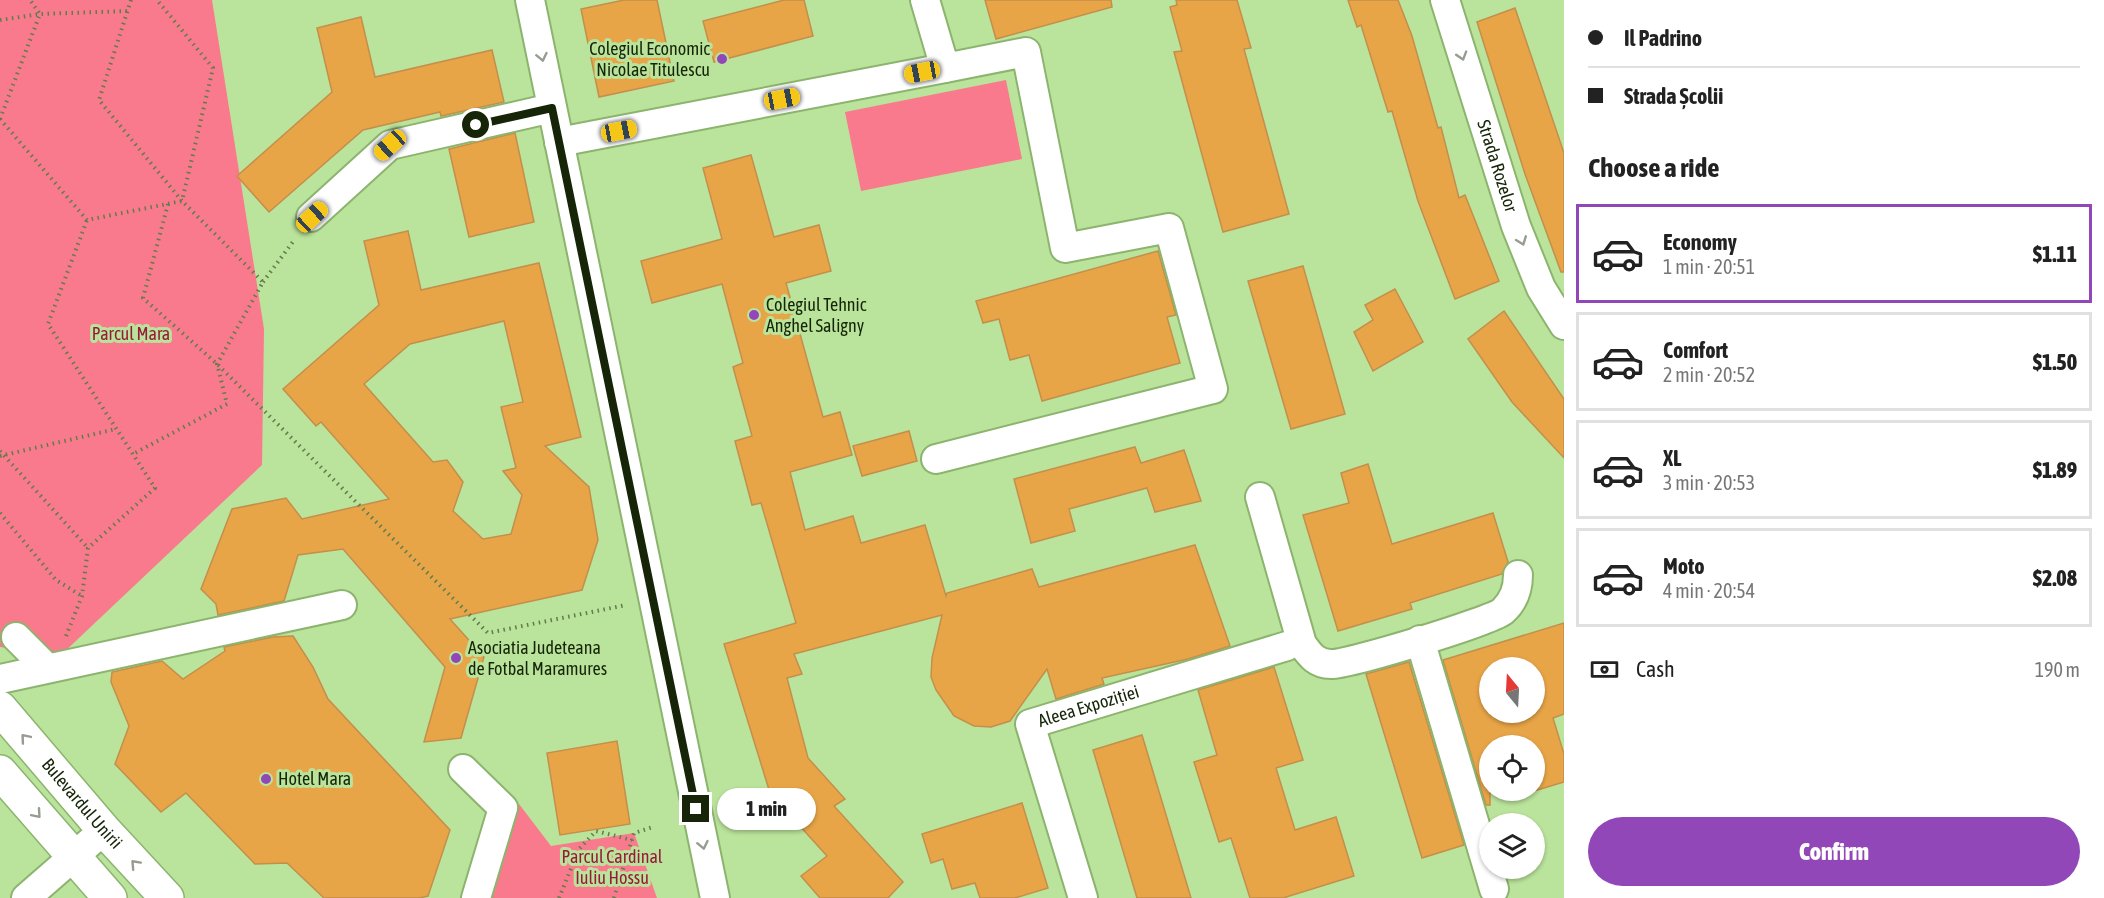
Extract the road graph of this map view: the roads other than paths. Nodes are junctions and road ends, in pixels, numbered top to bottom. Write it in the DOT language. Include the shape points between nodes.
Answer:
graph roads {
  1 [pos="530,0"];
  2 [pos="925,0"];
  3 [pos="1444,0"];
  4 [pos="945,68"];
  5 [pos="552,108"];
  6 [pos="559,142"];
  7 [pos="312,217"];
  8 [pos="1564,325"];
  9 [pos="936,459"];
  10 [pos="1260,497"];
  11 [pos="1518,575"];
  12 [pos="342,605"];
  13 [pos="16,637"];
  14 [pos="1420,640"];
  15 [pos="1287,646"];
  16 [pos="50,667"];
  17 [pos="0,679"];
  18 [pos="0,708"];
  19 [pos="463,769"];
  20 [pos="0,771"];
  21 [pos="104,830"];
  22 [pos="74,857"];
  23 [pos="1494,889"];
  24 [pos="26,898"];
  25 [pos="110,898"];
  26 [pos="167,898"];
  27 [pos="476,898"];
  28 [pos="715,898"];
  29 [pos="1083,898"];
  1 -- 5 [label="street, one-way"];
  2 -- 4 [label="street"];
  3 -- 8 [label="street, Strada Rozelor, one-way" via="1516,226 1541,288"];
  4 -- 6 [label="street"];
  4 -- 9 [label="street" via="1026,52 1065,248 1169,228 1213,389"];
  5 -- 6 [label="street"];
  5 -- 7 [label="street" via="390,145"];
  6 -- 28 [label="street, one-way"];
  10 -- 14 [label="street" via="1302,644 1315,661 1331,664 1368,657"];
  11 -- 14 [label="street" via="1518,588 1501,613"];
  12 -- 16 [label="street"];
  13 -- 16 [label="street"];
  14 -- 23 [label="street"];
  15 -- 29 [label="street, Aleea Expoziției" via="1030,724"];
  16 -- 17 [label="street"];
  21 -- 18 [label="main road, Bulevardul Unirii, one-way"];
  19 -- 27 [label="street" via="503,808"];
  20 -- 22 [label="main road, one-way"];
  21 -- 22 [label="street"];
  26 -- 21 [label="main road, Bulevardul Unirii, one-way"];
  22 -- 24 [label="street"];
  22 -- 25 [label="main road"];
}
